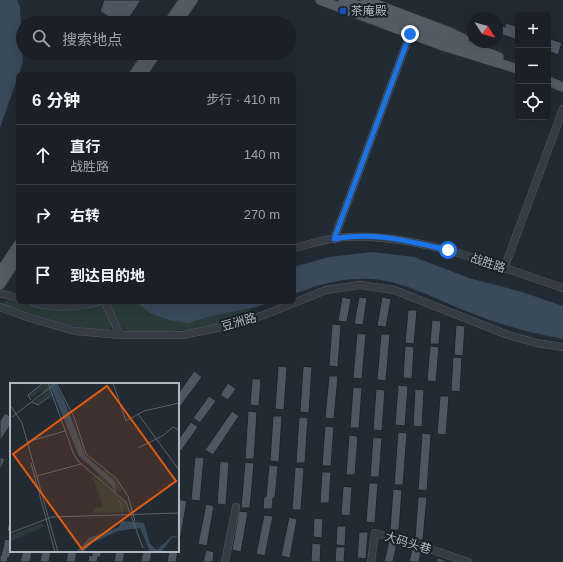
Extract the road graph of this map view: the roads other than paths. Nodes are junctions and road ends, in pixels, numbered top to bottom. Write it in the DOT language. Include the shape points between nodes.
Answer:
graph roads {
  1 [pos="184,0"];
  2 [pos="193,0"];
  3 [pos="320,0"];
  4 [pos="343,0"];
  5 [pos="365,0"];
  6 [pos="173,16"];
  7 [pos="182,16"];
  8 [pos="410,34"];
  9 [pos="143,60"];
  10 [pos="152,60"];
  11 [pos="507,63"];
  12 [pos="515,64"];
  13 [pos="515,68"];
  14 [pos="135,72"];
  15 [pos="143,72"];
  16 [pos="551,76"];
  17 [pos="563,81"];
  18 [pos="551,82"];
  19 [pos="563,87"];
  20 [pos="563,109"];
  21 [pos="334,239"];
  22 [pos="16,248"];
  23 [pos="296,248"];
  24 [pos="16,261"];
  25 [pos="504,269"];
  26 [pos="0,272"];
  27 [pos="0,285"];
  28 [pos="563,288"];
  29 [pos="0,293"];
  30 [pos="16,297"];
  31 [pos="296,302"];
  32 [pos="38,304"];
  33 [pos="90,304"];
  34 [pos="106,304"];
  35 [pos="290,304"];
  36 [pos="0,307"];
  37 [pos="120,335"];
  38 [pos="563,347"];
  39 [pos="236,507"];
  40 [pos="225,562"];
  41 [pos="371,562"];
  42 [pos="468,562"];
  1 -- 6 [label="main road"];
  2 -- 7 [label="main road"];
  3 -- 8 [label="main road"];
  4 -- 11 [label="main road"];
  5 -- 11 [label="main road" via="452,33"];
  8 -- 11 [label="main road"];
  8 -- 21 [label="street"];
  9 -- 14 [label="main road"];
  10 -- 15 [label="main road"];
  11 -- 12 [label="main road"];
  11 -- 13 [label="main road"];
  16 -- 17 [label="main road"];
  18 -- 19 [label="main road"];
  20 -- 25 [label="street"];
  21 -- 23 [label="street, 战胜路"];
  21 -- 25 [label="street, 战胜路" via="347,236 390,238 448,250"];
  22 -- 26 [label="main road"];
  24 -- 27 [label="main road"];
  25 -- 28 [label="street, 战胜路"];
  29 -- 30 [label="street"];
  31 -- 38 [label="street, 豆洲路" via="326,290 360,286 394,290 508,335"];
  32 -- 33 [label="street" via="58,308"];
  34 -- 37 [label="street"];
  35 -- 37 [label="street, 豆洲路" via="241,323 183,335"];
  36 -- 37 [label="street, 豆洲路" via="76,331"];
  39 -- 40 [label="street"];
  41 -- 42 [label="street, 大码头巷" via="375,533"];
}
